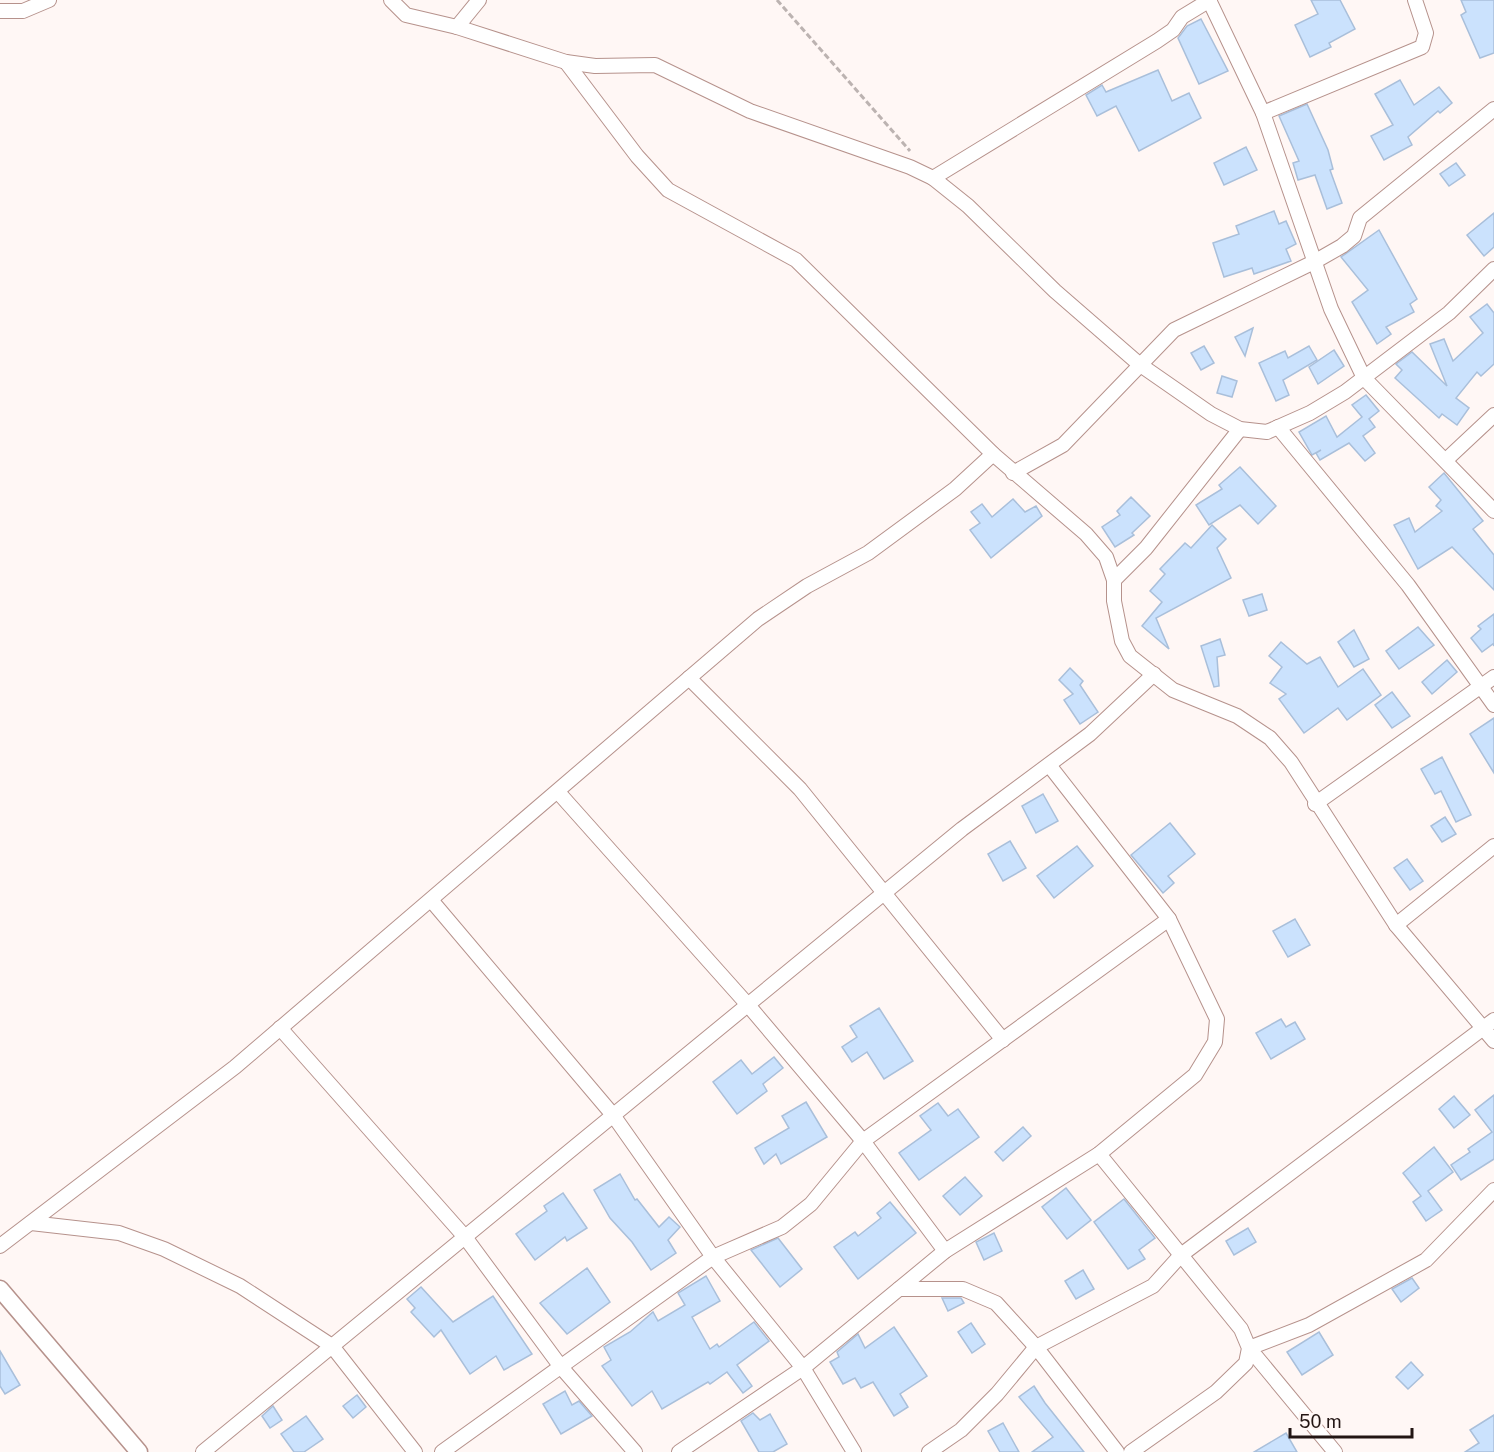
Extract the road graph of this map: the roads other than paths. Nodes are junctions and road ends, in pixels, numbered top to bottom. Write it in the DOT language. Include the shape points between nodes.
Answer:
graph roads {
  1 [pos="50,0"];
  2 [pos="392,0"];
  3 [pos="479,0"];
  4 [pos="1210,0"];
  5 [pos="1415,0"];
  6 [pos="0,11"];
  7 [pos="457,27"];
  8 [pos="566,62"];
  9 [pos="1494,109"];
  10 [pos="1263,113"];
  11 [pos="933,178"];
  12 [pos="1314,262"];
  13 [pos="1492,273"];
  14 [pos="1139,364"];
  15 [pos="1364,378"];
  16 [pos="1494,415"];
  17 [pos="1278,427"];
  18 [pos="1240,429"];
  19 [pos="993,454"];
  20 [pos="1446,460"];
  21 [pos="1013,473"];
  22 [pos="1494,511"];
  23 [pos="1114,580"];
  24 [pos="1154,674"];
  25 [pos="1494,677"];
  26 [pos="689,678"];
  27 [pos="1480,686"];
  28 [pos="1494,705"];
  29 [pos="1049,765"];
  30 [pos="558,792"];
  31 [pos="1315,804"];
  32 [pos="1494,846"];
  33 [pos="885,893"];
  34 [pos="430,900"];
  35 [pos="1169,919"];
  36 [pos="1396,925"];
  37 [pos="748,1005"];
  38 [pos="1494,1020"];
  39 [pos="280,1028"];
  40 [pos="1483,1031"];
  41 [pos="1003,1040"];
  42 [pos="1494,1041"];
  43 [pos="613,1115"];
  44 [pos="863,1141"];
  45 [pos="1099,1154"];
  46 [pos="1494,1190"];
  47 [pos="31,1222"];
  48 [pos="465,1237"];
  49 [pos="0,1246"];
  50 [pos="945,1251"];
  51 [pos="1181,1255"];
  52 [pos="713,1257"];
  53 [pos="0,1289"];
  54 [pos="899,1289"];
  55 [pos="332,1346"];
  56 [pos="1036,1347"];
  57 [pos="1249,1348"];
  58 [pos="561,1367"];
  59 [pos="803,1368"];
  60 [pos="139,1452"];
  61 [pos="203,1452"];
  62 [pos="415,1452"];
  63 [pos="442,1452"];
  64 [pos="635,1452"];
  65 [pos="679,1452"];
  66 [pos="854,1452"];
  67 [pos="929,1452"];
  68 [pos="1117,1452"];
  69 [pos="1131,1452"];
  70 [pos="1335,1452"];
  1 -- 6 [label="street" via="22,11"];
  2 -- 7 [label="street" via="406,15"];
  3 -- 7 [label="street"];
  4 -- 10 [label="street"];
  4 -- 11 [label="street" via="1182,17 1173,30 1157,41"];
  5 -- 10 [label="street" via="1426,33 1422,46"];
  7 -- 8 [label="street"];
  8 -- 11 [label="street" via="595,66 654,65 750,111"];
  8 -- 19 [label="street" via="637,156 668,190 796,260"];
  9 -- 12 [label="street" via="1360,218 1354,236"];
  10 -- 12 [label="street"];
  11 -- 14 [label="street"];
  12 -- 14 [label="street" via="1174,330"];
  12 -- 15 [label="street"];
  13 -- 15 [label="street" via="1449,313"];
  14 -- 18 [label="street" via="1211,414"];
  14 -- 21 [label="street" via="1063,445"];
  15 -- 17 [label="street" via="1310,413"];
  15 -- 20 [label="street"];
  16 -- 20 [label="street"];
  17 -- 18 [label="street" via="1267,432"];
  17 -- 27 [label="street" via="1408,585"];
  18 -- 23 [label="street" via="1146,548"];
  19 -- 21 [label="street"];
  19 -- 26 [label="street" via="956,489 868,553 807,586 758,619"];
  20 -- 22 [label="street"];
  21 -- 23 [label="street" via="1086,534 1106,558"];
  23 -- 24 [label="street" via="1122,641 1130,656"];
  24 -- 29 [label="street" via="1090,734"];
  24 -- 31 [label="street" via="1173,690 1237,716 1270,738 1291,762"];
  25 -- 27 [label="street"];
  26 -- 30 [label="street"];
  26 -- 33 [label="street" via="800,789"];
  27 -- 28 [label="street"];
  27 -- 31 [label="street"];
  29 -- 33 [label="street" via="962,829"];
  29 -- 35 [label="street"];
  30 -- 34 [label="street"];
  30 -- 37 [label="street"];
  31 -- 36 [label="street"];
  32 -- 36 [label="street"];
  33 -- 37 [label="street"];
  33 -- 41 [label="street"];
  34 -- 39 [label="street"];
  34 -- 43 [label="street"];
  35 -- 41 [label="street"];
  35 -- 45 [label="street" via="1217,1019 1215,1042 1195,1075"];
  36 -- 40 [label="street"];
  37 -- 43 [label="street"];
  37 -- 44 [label="street"];
  38 -- 40 [label="street"];
  39 -- 47 [label="street"];
  39 -- 48 [label="street"];
  40 -- 42 [label="street"];
  40 -- 51 [label="street"];
  41 -- 44 [label="street"];
  43 -- 48 [label="street"];
  43 -- 52 [label="street"];
  44 -- 50 [label="street"];
  44 -- 52 [label="street" via="811,1204 782,1227"];
  45 -- 50 [label="street"];
  45 -- 51 [label="street"];
  46 -- 57 [label="street" via="1426,1260 1309,1325"];
  47 -- 49 [label="street"];
  47 -- 55 [label="street" via="119,1233 164,1249 240,1286"];
  48 -- 55 [label="street"];
  48 -- 58 [label="street"];
  50 -- 54 [label="street"];
  51 -- 56 [label="street" via="1152,1286"];
  51 -- 57 [label="street" via="1241,1329"];
  52 -- 58 [label="street"];
  52 -- 59 [label="street"];
  53 -- 60 [label="street"];
  54 -- 56 [label="street" via="963,1289 996,1303"];
  54 -- 59 [label="street"];
  55 -- 61 [label="street"];
  55 -- 62 [label="street"];
  56 -- 67 [label="street" via="968,1423"];
  56 -- 68 [label="street"];
  57 -- 69 [label="street" via="1246,1364 1216,1392"];
  57 -- 70 [label="street"];
  58 -- 63 [label="street"];
  58 -- 64 [label="street"];
  59 -- 65 [label="street"];
  59 -- 66 [label="street"];
}
